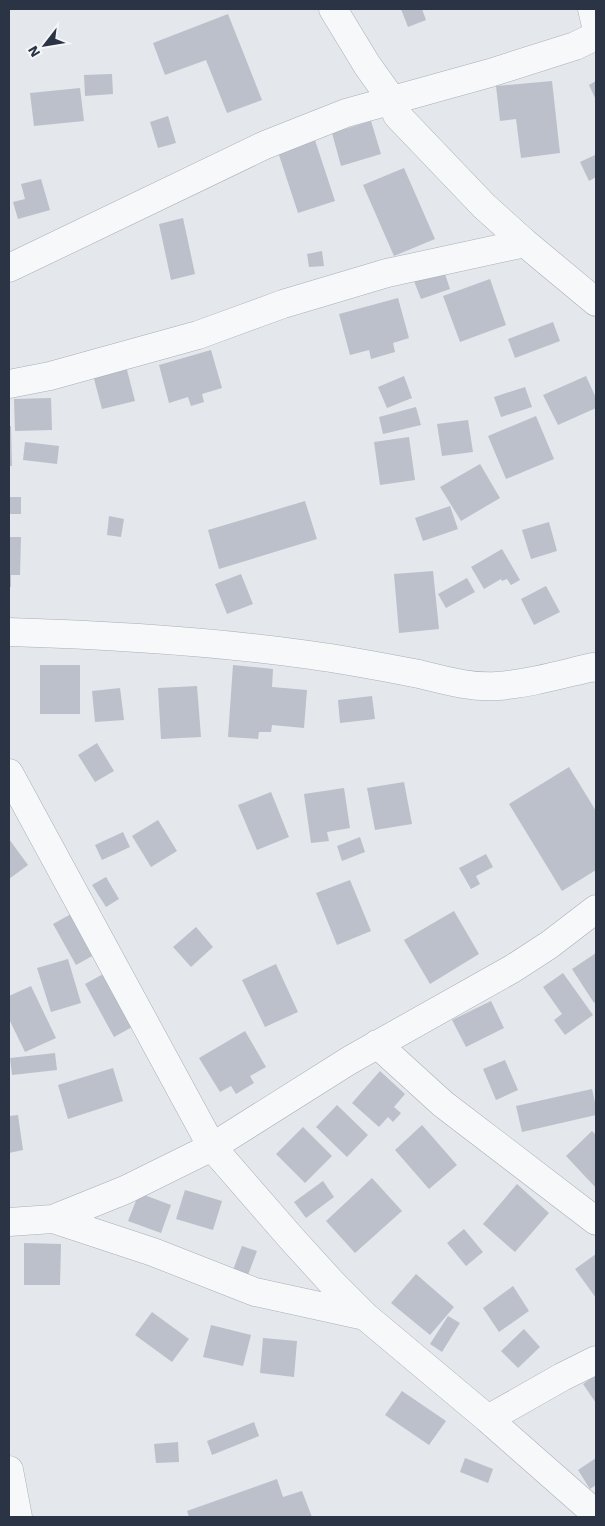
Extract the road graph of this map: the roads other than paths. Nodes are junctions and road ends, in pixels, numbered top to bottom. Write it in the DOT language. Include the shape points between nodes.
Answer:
graph roads {
  1 [pos="333,9"];
  2 [pos="592,9"];
  3 [pos="596,26"];
  4 [pos="596,36"];
  5 [pos="392,100"];
  6 [pos="525,243"];
  7 [pos="9,268"];
  8 [pos="596,302"];
  9 [pos="9,384"];
  10 [pos="9,632"];
  11 [pos="596,668"];
  12 [pos="9,773"];
  13 [pos="596,909"];
  14 [pos="377,1044"];
  15 [pos="212,1148"];
  16 [pos="53,1219"];
  17 [pos="596,1221"];
  18 [pos="9,1222"];
  19 [pos="365,1316"];
  20 [pos="596,1360"];
  21 [pos="488,1419"];
  22 [pos="9,1470"];
  23 [pos="596,1514"];
  24 [pos="18,1517"];
  1 -- 5 [label="street"];
  2 -- 3 [label="street"];
  4 -- 5 [label="street" via="575,46 490,73"];
  5 -- 6 [label="street" via="397,115 484,206"];
  5 -- 7 [label="street" via="346,113 265,145"];
  6 -- 8 [label="street"];
  6 -- 9 [label="street" via="387,273 283,304 198,335 50,376"];
  10 -- 11 [label="street" via="91,634 312,655 468,685 521,683"];
  12 -- 15 [label="street"];
  13 -- 14 [label="street" via="512,969"];
  14 -- 15 [label="street"];
  14 -- 17 [label="street" via="443,1104"];
  15 -- 16 [label="street" via="125,1190"];
  15 -- 19 [label="street" via="292,1240"];
  16 -- 18 [label="street"];
  16 -- 19 [label="street" via="153,1252 255,1292"];
  19 -- 21 [label="street"];
  20 -- 21 [label="street"];
  21 -- 23 [label="street"];
  22 -- 24 [label="street"];
}
